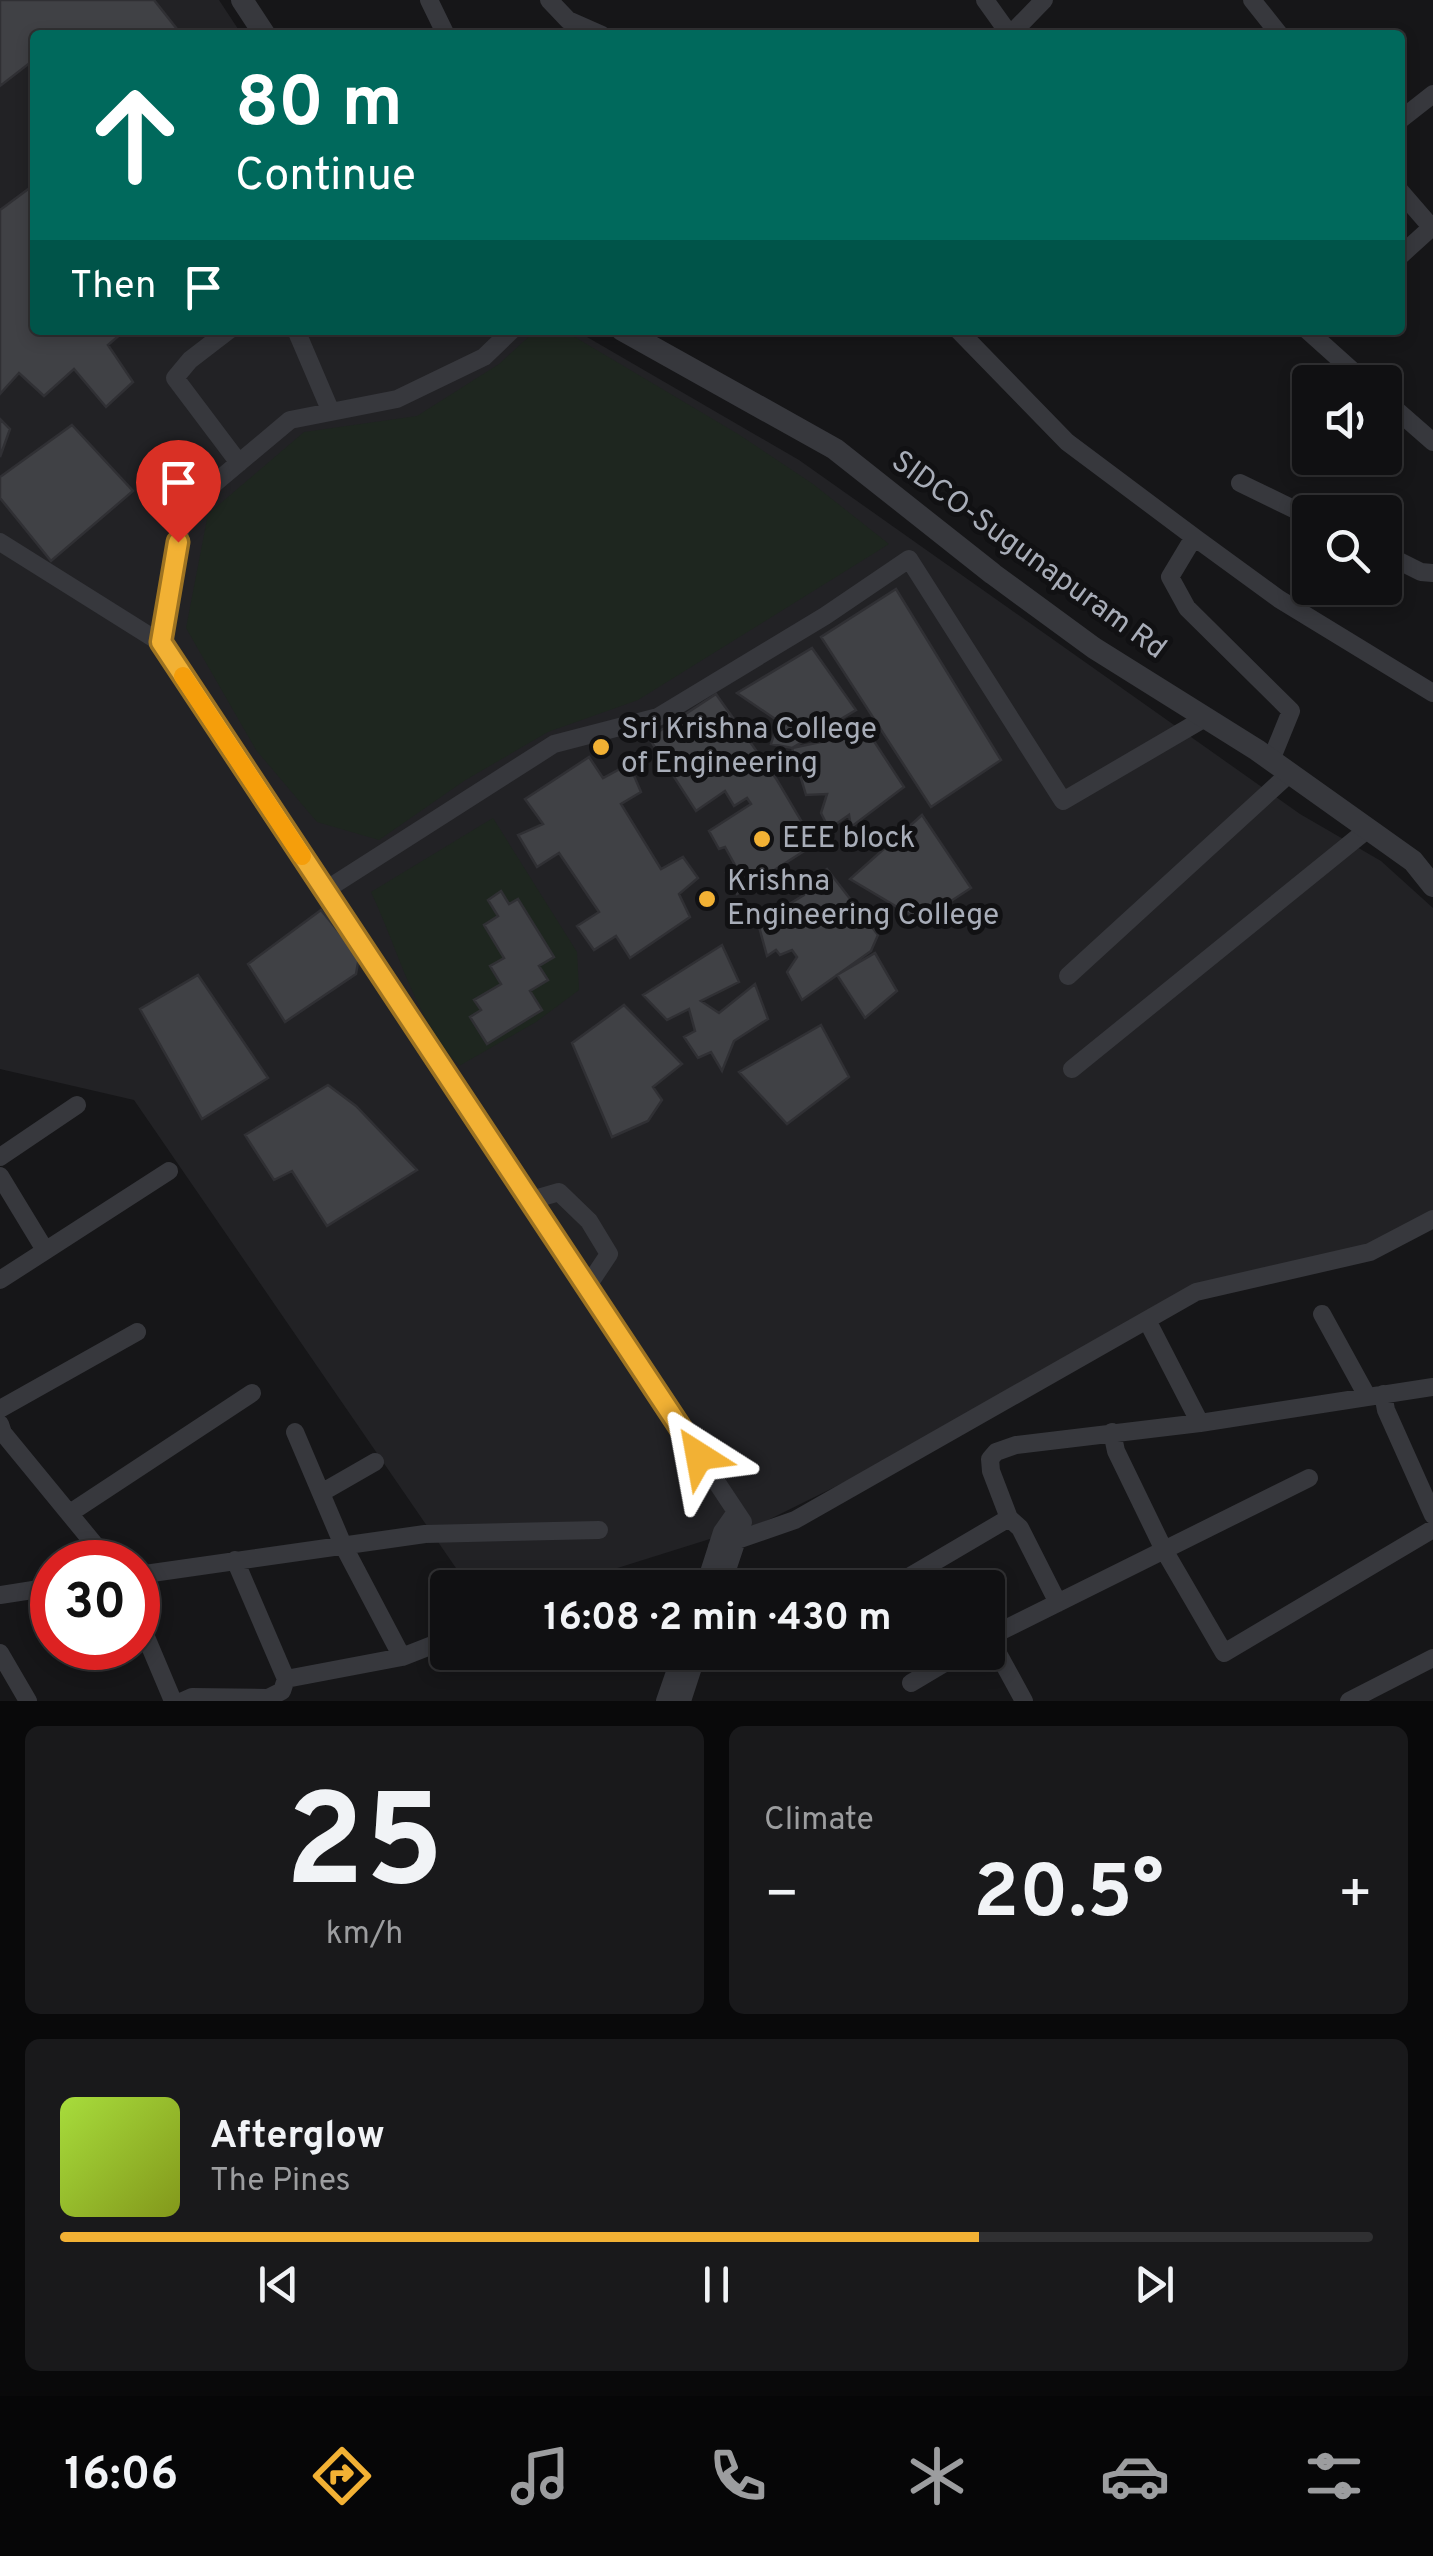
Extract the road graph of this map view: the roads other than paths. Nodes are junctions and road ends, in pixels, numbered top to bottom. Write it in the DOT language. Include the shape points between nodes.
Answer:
graph roads {
  1 [pos="242,0"];
  2 [pos="429,0"];
  3 [pos="549,0"];
  4 [pos="984,0"];
  5 [pos="1044,0"];
  6 [pos="1252,0"];
  7 [pos="262,30"];
  8 [pos="444,30"];
  9 [pos="591,30"];
  10 [pos="1006,30"];
  11 [pos="1015,30"];
  12 [pos="1276,30"];
  13 [pos="1433,94"];
  14 [pos="1405,116"];
  15 [pos="1405,197"];
  16 [pos="1432,228"];
  17 [pos="1405,252"];
  18 [pos="222,335"];
  19 [pos="298,335"];
  20 [pos="507,335"];
  21 [pos="631,335"];
  22 [pos="963,335"];
  23 [pos="1319,335"];
  24 [pos="1348,365"];
  25 [pos="331,412"];
  26 [pos="1402,415"];
  27 [pos="1433,442"];
  28 [pos="239,463"];
  29 [pos="1240,483"];
  30 [pos="1292,508"];
  31 [pos="1194,537"];
  32 [pos="0,542"];
  33 [pos="1402,562"];
  34 [pos="1433,573"];
  35 [pos="161,642"];
  36 [pos="1433,693"];
  37 [pos="1205,718"];
  38 [pos="1280,767"];
  39 [pos="1368,828"];
  40 [pos="1433,886"];
  41 [pos="324,891"];
  42 [pos="1068,976"];
  43 [pos="1072,1069"];
  44 [pos="77,1104"];
  45 [pos="0,1157"];
  46 [pos="169,1171"];
  47 [pos="0,1176"];
  48 [pos="528,1202"];
  49 [pos="1433,1219"];
  50 [pos="45,1250"];
  51 [pos="0,1280"];
  52 [pos="586,1288"];
  53 [pos="1322,1314"];
  54 [pos="1152,1328"];
  55 [pos="137,1332"];
  56 [pos="1433,1388"];
  57 [pos="252,1393"];
  58 [pos="1375,1395"];
  59 [pos="0,1409"];
  60 [pos="1200,1422"];
  61 [pos="0,1424"];
  62 [pos="295,1432"];
  63 [pos="1112,1432"];
  64 [pos="375,1462"];
  65 [pos="1309,1478"];
  66 [pos="321,1493"];
  67 [pos="736,1512"];
  68 [pos="70,1513"];
  69 [pos="1433,1516"];
  70 [pos="1009,1518"];
  71 [pos="1433,1528"];
  72 [pos="599,1530"];
  73 [pos="737,1539"];
  74 [pos="91,1540"];
  75 [pos="344,1545"];
  76 [pos="717,1547"];
  77 [pos="1164,1550"];
  78 [pos="235,1560"];
  79 [pos="710,1570"];
  80 [pos="726,1570"];
  81 [pos="921,1570"];
  82 [pos="160,1571"];
  83 [pos="30,1590"];
  84 [pos="0,1595"];
  85 [pos="1058,1603"];
  86 [pos="1005,1630"];
  87 [pos="430,1646"];
  88 [pos="0,1653"];
  89 [pos="402,1656"];
  90 [pos="1433,1658"];
  91 [pos="1005,1668"];
  92 [pos="160,1670"];
  93 [pos="676,1670"];
  94 [pos="692,1670"];
  95 [pos="933,1670"];
  96 [pos="286,1679"];
  97 [pos="911,1683"];
  98 [pos="267,1700"];
  99 [pos="28,1701"];
  100 [pos="173,1701"];
  101 [pos="183,1701"];
  102 [pos="665,1701"];
  103 [pos="682,1701"];
  104 [pos="1024,1701"];
  105 [pos="1349,1701"];
  1 -- 7 [label="street"];
  2 -- 8 [label="street"];
  3 -- 9 [label="street" via="568,20"];
  4 -- 10 [label="street"];
  5 -- 11 [label="street"];
  6 -- 12 [label="street"];
  13 -- 14 [label="street"];
  15 -- 16 [label="street"];
  16 -- 17 [label="street"];
  18 -- 28 [label="street" via="175,378"];
  19 -- 25 [label="street"];
  20 -- 25 [label="street" via="484,357 397,399"];
  21 -- 37 [label="street, SIDCO-Sugunapuram Rd" via="835,449 1094,648"];
  22 -- 31 [label="street" via="1067,442"];
  23 -- 24 [label="street"];
  25 -- 28 [label="street" via="290,420"];
  26 -- 27 [label="street"];
  28 -- 35 [label="street" via="184,509"];
  29 -- 30 [label="street"];
  31 -- 36 [label="street" via="1279,600"];
  31 -- 38 [label="street" via="1170,577 1187,608 1291,711"];
  32 -- 35 [label="street"];
  33 -- 34 [label="street"];
  35 -- 41 [label="street"];
  37 -- 38 [label="street, SIDCO-Sugunapuram Rd"];
  37 -- 41 [label="street" via="1063,800 909,559 658,717 554,744"];
  38 -- 39 [label="street, SIDCO-Sugunapuram Rd"];
  38 -- 42 [label="street"];
  39 -- 40 [label="street, SIDCO-Sugunapuram Rd" via="1413,861"];
  39 -- 43 [label="street"];
  41 -- 48 [label="street"];
  44 -- 45 [label="street"];
  46 -- 50 [label="street"];
  47 -- 50 [label="street"];
  48 -- 52 [label="street"];
  48 -- 52 [label="street" via="559,1192 589,1221 609,1254"];
  49 -- 73 [label="street" via="1370,1252 1196,1292 795,1520"];
  50 -- 51 [label="street"];
  52 -- 67 [label="street"];
  53 -- 58 [label="street"];
  54 -- 60 [label="street"];
  55 -- 59 [label="street"];
  56 -- 58 [label="street"];
  57 -- 68 [label="street"];
  58 -- 60 [label="street"];
  58 -- 69 [label="street"];
  60 -- 63 [label="street"];
  61 -- 68 [label="street"];
  62 -- 66 [label="street"];
  63 -- 70 [label="street" via="996,1452 991,1470"];
  63 -- 77 [label="street"];
  64 -- 66 [label="street"];
  65 -- 77 [label="street"];
  66 -- 75 [label="street"];
  67 -- 73 [label="street" via="743,1522"];
  67 -- 76 [label="street"];
  68 -- 74 [label="street"];
  70 -- 81 [label="street"];
  70 -- 85 [label="street"];
  71 -- 77 [label="street" via="1224,1653"];
  72 -- 75 [label="street" via="425,1534"];
  73 -- 76 [label="street"];
  73 -- 80 [label="street"];
  75 -- 78 [label="street"];
  75 -- 89 [label="street"];
  76 -- 79 [label="street"];
  77 -- 85 [label="street"];
  78 -- 82 [label="street"];
  78 -- 96 [label="street"];
  83 -- 84 [label="street"];
  85 -- 86 [label="street"];
  87 -- 89 [label="street"];
  88 -- 99 [label="street"];
  89 -- 96 [label="street"];
  90 -- 105 [label="street"];
  91 -- 104 [label="street"];
  92 -- 100 [label="street"];
  93 -- 102 [label="street"];
  94 -- 103 [label="street"];
  95 -- 97 [label="street"];
  96 -- 98 [label="street" via="282,1692"];
  98 -- 101 [label="street"];
}
